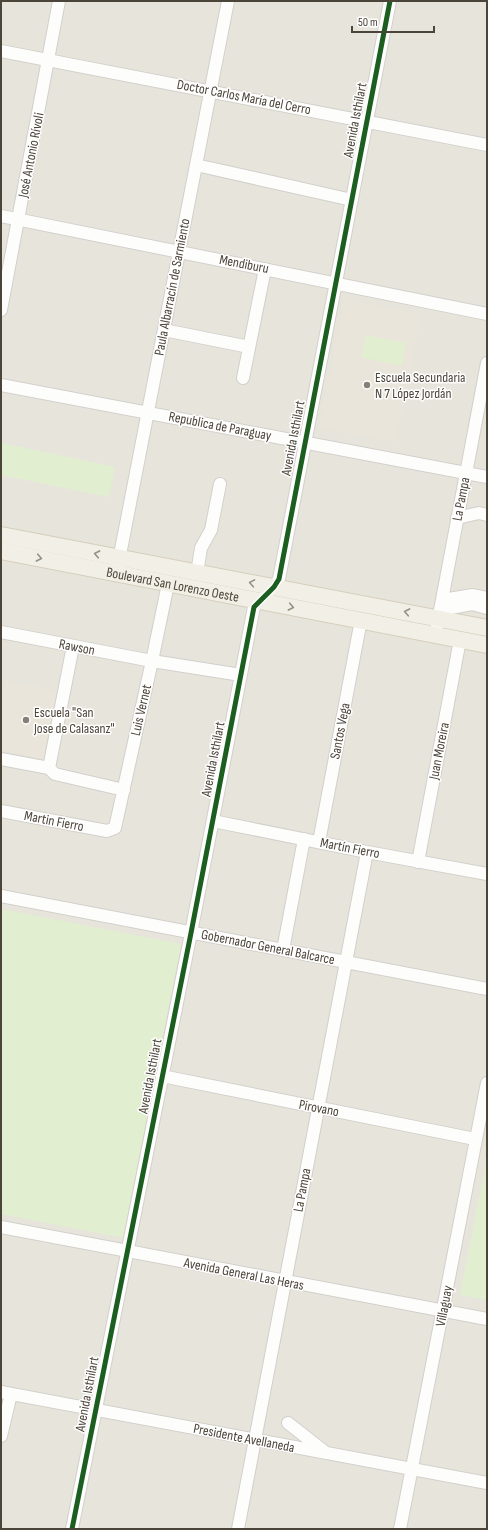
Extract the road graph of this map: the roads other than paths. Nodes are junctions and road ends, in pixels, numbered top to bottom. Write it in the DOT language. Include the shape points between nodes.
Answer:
graph roads {
  1 [pos="59,1"];
  2 [pos="228,1"];
  3 [pos="390,1"];
  4 [pos="1,51"];
  5 [pos="49,59"];
  6 [pos="210,90"];
  7 [pos="367,122"];
  8 [pos="487,145"];
  9 [pos="196,165"];
  10 [pos="352,200"];
  11 [pos="1,216"];
  12 [pos="19,219"];
  13 [pos="180,252"];
  14 [pos="265,269"];
  15 [pos="336,282"];
  16 [pos="1,310"];
  17 [pos="487,314"];
  18 [pos="164,330"];
  19 [pos="249,347"];
  20 [pos="487,363"];
  21 [pos="243,378"];
  22 [pos="1,385"];
  23 [pos="148,413"];
  24 [pos="305,442"];
  25 [pos="466,473"];
  26 [pos="487,477"];
  27 [pos="220,484"];
  28 [pos="487,515"];
  29 [pos="457,518"];
  30 [pos="1,535"];
  31 [pos="1,550"];
  32 [pos="120,558"];
  33 [pos="197,573"];
  34 [pos="117,574"];
  35 [pos="168,584"];
  36 [pos="274,587"];
  37 [pos="487,598"];
  38 [pos="259,601"];
  39 [pos="487,608"];
  40 [pos="440,609"];
  41 [pos="361,620"];
  42 [pos="487,628"];
  43 [pos="1,632"];
  44 [pos="436,635"];
  45 [pos="460,640"];
  46 [pos="487,645"];
  47 [pos="74,646"];
  48 [pos="152,661"];
  49 [pos="241,675"];
  50 [pos="1,759"];
  51 [pos="49,768"];
  52 [pos="124,790"];
  53 [pos="1,811"];
  54 [pos="213,821"];
  55 [pos="107,831"];
  56 [pos="304,839"];
  57 [pos="319,842"];
  58 [pos="367,852"];
  59 [pos="418,862"];
  60 [pos="487,874"];
  61 [pos="1,896"];
  62 [pos="191,933"];
  63 [pos="283,950"];
  64 [pos="345,961"];
  65 [pos="487,989"];
  66 [pos="162,1076"];
  67 [pos="487,1083"];
  68 [pos="317,1108"];
  69 [pos="475,1139"];
  70 [pos="1,1227"];
  71 [pos="127,1251"];
  72 [pos="284,1282"];
  73 [pos="444,1310"];
  74 [pos="487,1319"];
  75 [pos="6,1393"];
  76 [pos="96,1410"];
  77 [pos="288,1423"];
  78 [pos="1,1436"];
  79 [pos="254,1440"];
  80 [pos="328,1454"];
  81 [pos="412,1468"];
  82 [pos="487,1483"];
  83 [pos="72,1529"];
  84 [pos="238,1529"];
  85 [pos="400,1529"];
  1 -- 5 [label="street, José Antonio Rívoli"];
  2 -- 6 [label="street, Paula Albarracín de Sarmiento"];
  3 -- 7 [label="street, Avenida Isthilart"];
  4 -- 5 [label="street, Doctor Carlos María del Cerro"];
  5 -- 6 [label="street, Doctor Carlos María del Cerro"];
  5 -- 12 [label="street, José Antonio Rívoli"];
  6 -- 7 [label="street, Doctor Carlos María del Cerro"];
  6 -- 9 [label="street, Paula Albarracín de Sarmiento"];
  7 -- 8 [label="street, Doctor Carlos María del Cerro"];
  7 -- 10 [label="street, Avenida Isthilart"];
  9 -- 10 [label="street"];
  9 -- 13 [label="street, Paula Albarracín de Sarmiento"];
  10 -- 15 [label="street, Avenida Isthilart"];
  11 -- 12 [label="street, Mendiburu"];
  12 -- 13 [label="street, Mendiburu"];
  12 -- 16 [label="street, José Antonio Rívoli"];
  13 -- 14 [label="street, Mendiburu"];
  13 -- 18 [label="street, Paula Albarracín de Sarmiento"];
  14 -- 15 [label="street, Mendiburu"];
  14 -- 19 [label="street"];
  15 -- 17 [label="street, Mendiburu"];
  15 -- 24 [label="street, Avenida Isthilart"];
  18 -- 19 [label="street"];
  18 -- 23 [label="street, Paula Albarracín de Sarmiento"];
  19 -- 21 [label="street"];
  20 -- 25 [label="street, La Pampa"];
  22 -- 23 [label="street, Republica de Paraguay"];
  23 -- 24 [label="street, Republica de Paraguay"];
  23 -- 32 [label="street, Paula Albarracín de Sarmiento"];
  24 -- 25 [label="street, Republica de Paraguay"];
  24 -- 36 [label="street, Avenida Isthilart" via="279,579"];
  25 -- 26 [label="street, Republica de Paraguay"];
  25 -- 29 [label="street, La Pampa"];
  27 -- 33 [label="street" via="211,530 201,548"];
  28 -- 29 [label="street" via="479,513"];
  29 -- 40 [label="street, La Pampa"];
  32 -- 30 [label="main road, Boulevard San Lorenzo Oeste, one-way"];
  31 -- 34 [label="main road, Boulevard San Lorenzo Oeste, one-way"];
  32 -- 33 [label="main road, Boulevard San Lorenzo Oeste"];
  32 -- 34 [label="street, Paula Albarracín de Sarmiento"];
  36 -- 33 [label="main road, Boulevard San Lorenzo Oeste, one-way"];
  34 -- 35 [label="main road, Boulevard San Lorenzo Oeste"];
  35 -- 38 [label="main road, Boulevard San Lorenzo Oeste"];
  35 -- 48 [label="street, Luis Vernet"];
  36 -- 38 [label="street, Avenida Isthilart"];
  40 -- 36 [label="main road, Boulevard San Lorenzo Oeste, one-way"];
  37 -- 40 [label="street" via="473,595"];
  38 -- 41 [label="main road, Boulevard San Lorenzo Oeste, one-way"];
  38 -- 49 [label="street, Avenida Isthilart" via="254,607"];
  39 -- 40 [label="street" via="472,604"];
  40 -- 42 [label="main road, Boulevard San Lorenzo Oeste"];
  40 -- 44 [label="street, La Pampa"];
  41 -- 44 [label="main road, Boulevard San Lorenzo Oeste"];
  41 -- 57 [label="street, Santos Vega"];
  43 -- 47 [label="street, Rawson"];
  44 -- 45 [label="main road, Boulevard San Lorenzo Oeste"];
  45 -- 46 [label="main road, Boulevard San Lorenzo Oeste"];
  45 -- 59 [label="street, Juan Moreira"];
  47 -- 48 [label="street, Rawson"];
  47 -- 51 [label="street"];
  48 -- 49 [label="street, Rawson"];
  48 -- 52 [label="street, Luis Vernet"];
  49 -- 54 [label="street, Avenida Isthilart"];
  50 -- 51 [label="street"];
  51 -- 52 [label="street" via="55,774"];
  52 -- 55 [label="street, Luis Vernet" via="116,826 113,830"];
  53 -- 55 [label="street, Martin Fierro"];
  54 -- 56 [label="street, Martín Fierro"];
  54 -- 62 [label="street, Avenida Isthilart"];
  56 -- 57 [label="street, Martín Fierro"];
  56 -- 63 [label="street"];
  57 -- 58 [label="street, Martín Fierro"];
  58 -- 59 [label="street, Martín Fierro"];
  58 -- 64 [label="street, La Pampa"];
  59 -- 60 [label="street, Martín Fierro"];
  61 -- 62 [label="street, Gobernador General Balcarce"];
  62 -- 63 [label="street, Gobernador General Balcarce"];
  62 -- 66 [label="street, Avenida Isthilart"];
  63 -- 64 [label="street, Gobernador General Balcarce"];
  64 -- 65 [label="street, Gobernador General Balcarce"];
  64 -- 68 [label="street, La Pampa"];
  66 -- 68 [label="street, Pirovano"];
  66 -- 71 [label="street, Avenida Isthilart"];
  67 -- 69 [label="street, Villaguay"];
  68 -- 69 [label="street, Pirovano"];
  68 -- 72 [label="street, La Pampa"];
  69 -- 73 [label="street, Villaguay"];
  70 -- 71 [label="street, Avenida General Las Heras"];
  71 -- 72 [label="street, Avenida General Las Heras"];
  71 -- 76 [label="street, Avenida Isthilart"];
  72 -- 73 [label="street, Avenida General Las Heras"];
  72 -- 79 [label="street, La Pampa"];
  73 -- 74 [label="street, Avenida General Las Heras"];
  73 -- 81 [label="street, Villaguay"];
  75 -- 76 [label="street, Presidente Avellaneda"];
  75 -- 78 [label="street"];
  76 -- 79 [label="street, Presidente Avellaneda"];
  76 -- 83 [label="street, Avenida Isthilart"];
  77 -- 80 [label="street"];
  79 -- 80 [label="street, Presidente Avellaneda"];
  79 -- 84 [label="street, La Pampa"];
  80 -- 81 [label="street, Presidente Avellaneda"];
  81 -- 82 [label="street, Presidente Avellaneda"];
  81 -- 85 [label="street, Villaguay"];
}
